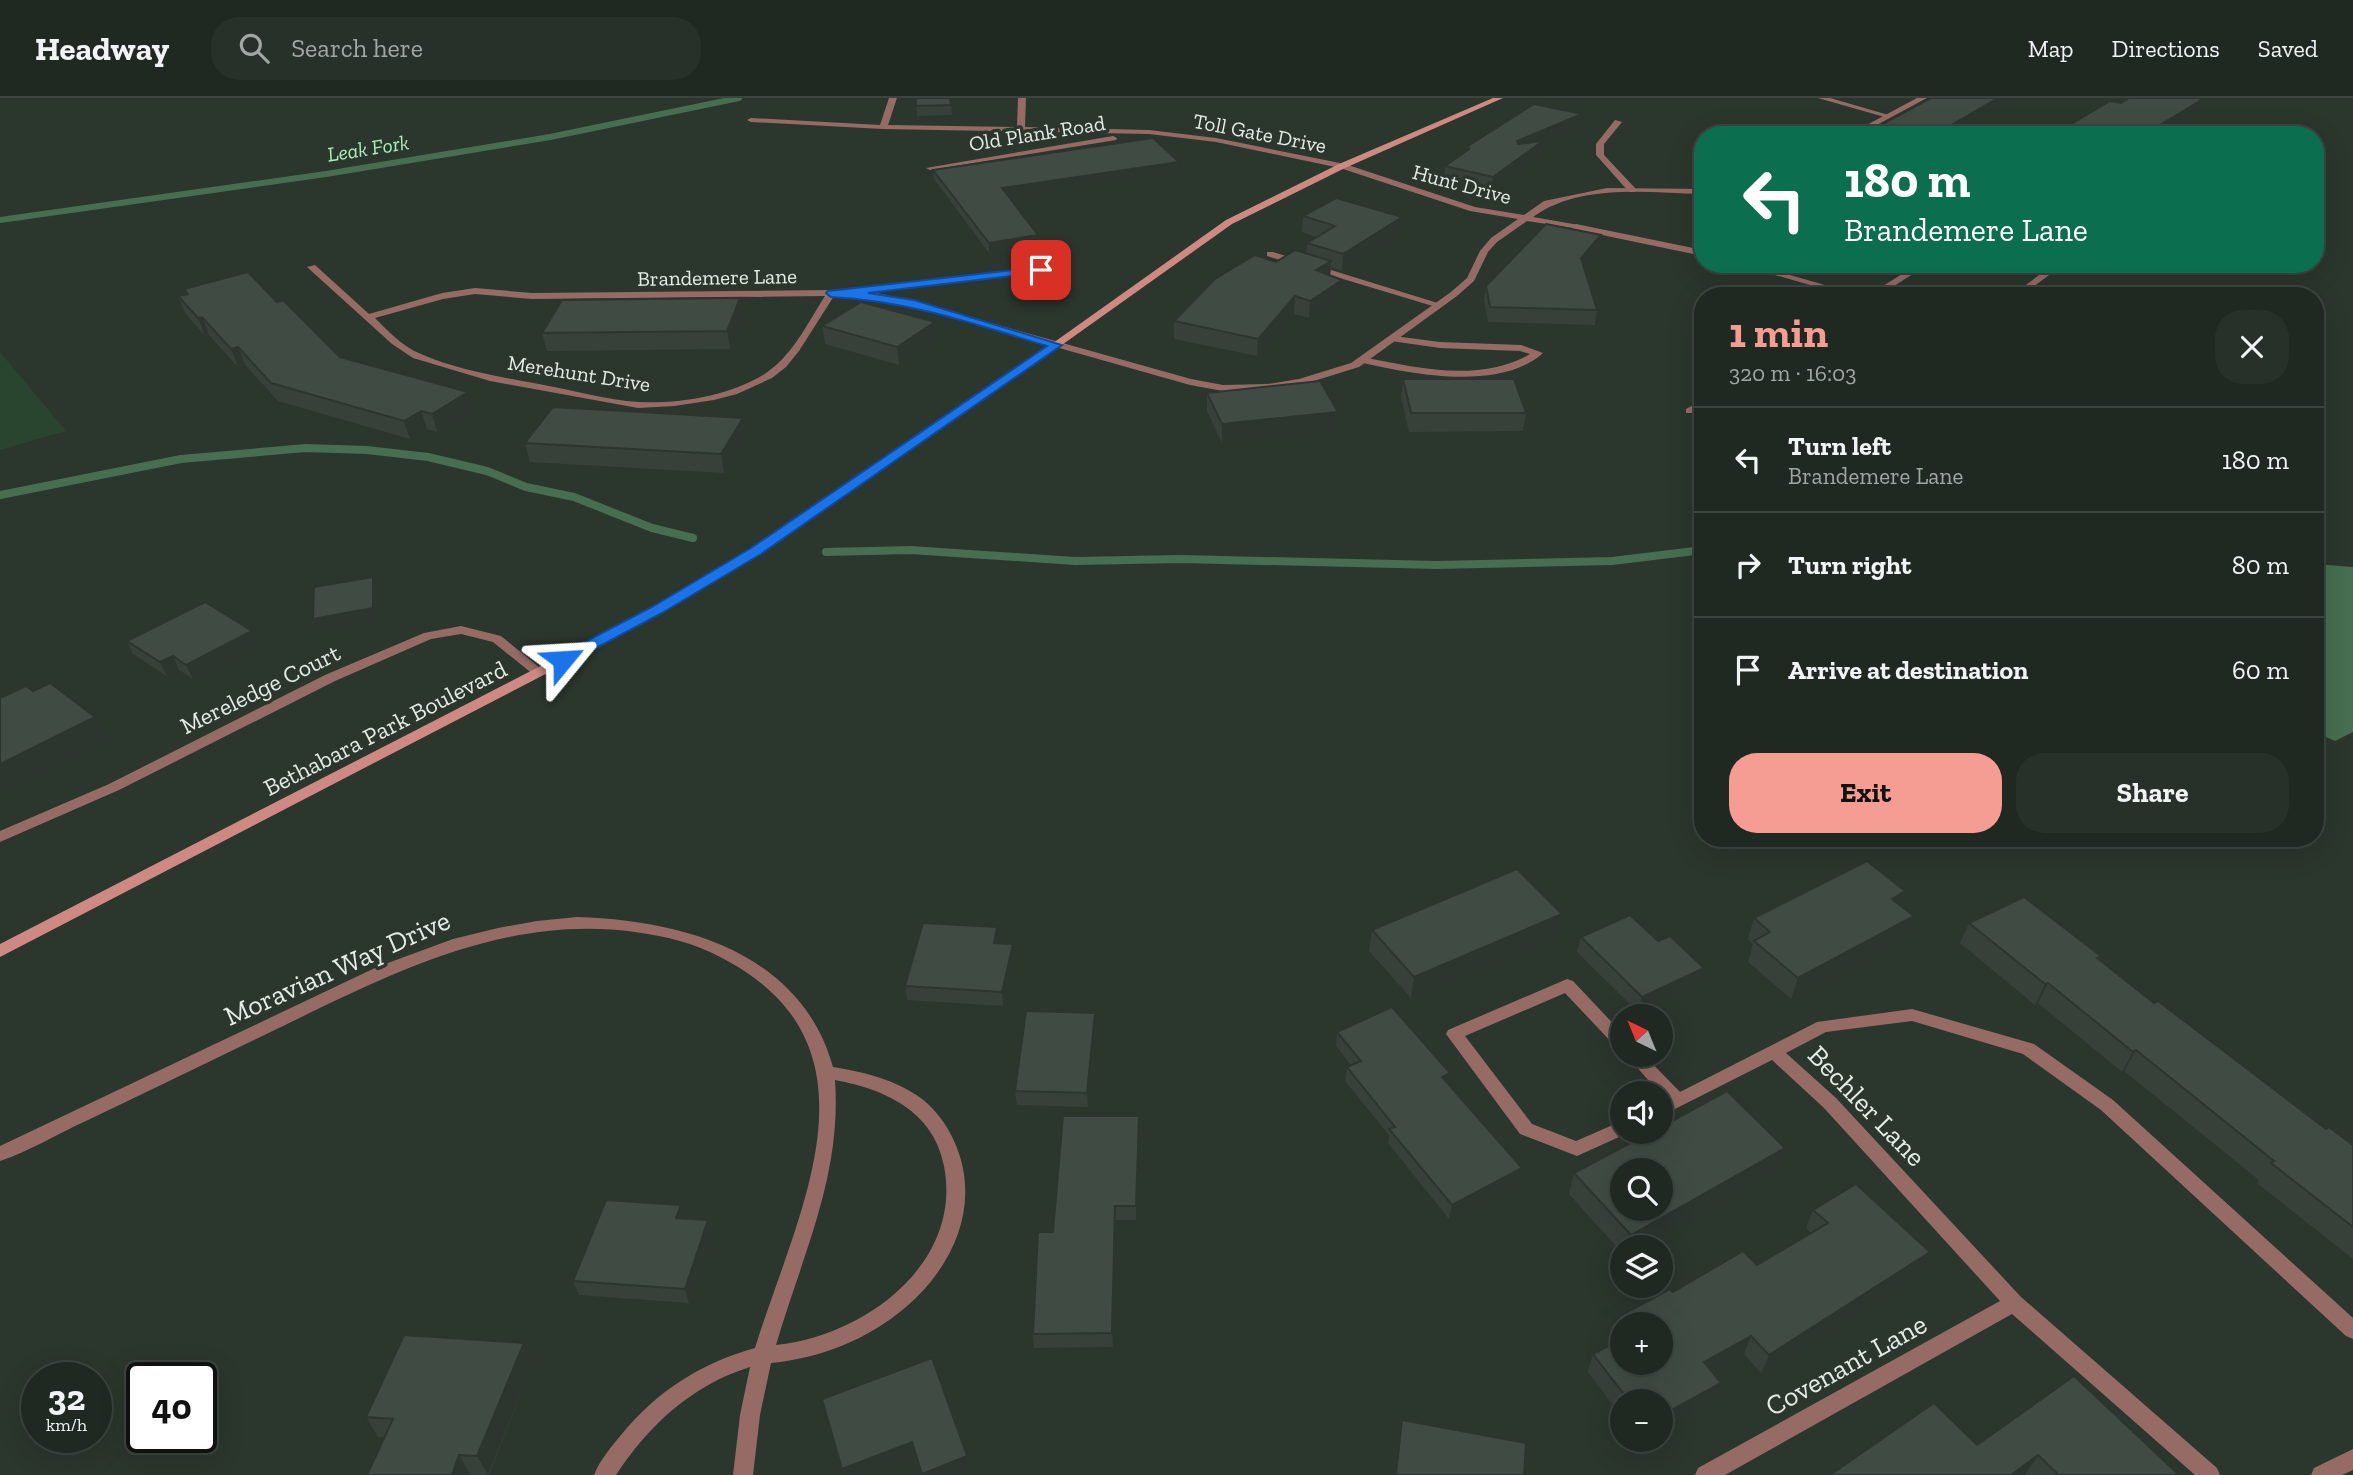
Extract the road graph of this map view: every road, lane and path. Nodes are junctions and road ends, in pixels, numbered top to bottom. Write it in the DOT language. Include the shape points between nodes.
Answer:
graph roads {
  1 [pos="893,98"];
  2 [pos="1021,98"];
  3 [pos="1499,98"];
  4 [pos="1822,98"];
  5 [pos="1923,98"];
  6 [pos="1888,116"];
  7 [pos="751,120"];
  8 [pos="1618,122"];
  9 [pos="1870,126"];
  10 [pos="883,127"];
  11 [pos="1021,130"];
  12 [pos="1149,132"];
  13 [pos="1342,166"];
  14 [pos="930,168"];
  15 [pos="1632,190"];
  16 [pos="1694,192"];
  17 [pos="1524,218"];
  18 [pos="1694,251"];
  19 [pos="1270,254"];
  20 [pos="312,267"];
  21 [pos="1041,270"];
  22 [pos="1774,273"];
  23 [pos="1910,273"];
  24 [pos="2047,273"];
  25 [pos="1825,287"];
  26 [pos="1886,287"];
  27 [pos="2028,287"];
  28 [pos="831,293"];
  29 [pos="1439,305"];
  30 [pos="369,317"];
  31 [pos="1394,339"];
  32 [pos="1056,345"];
  33 [pos="1363,360"];
  34 [pos="1694,409"];
  35 [pos="1690,411"];
  36 [pos="539,672"];
  37 [pos="0,837"];
  38 [pos="0,951"];
  39 [pos="1610,1030"];
  40 [pos="1775,1053"];
  41 [pos="1646,1068"];
  42 [pos="826,1072"];
  43 [pos="1677,1100"];
  44 [pos="1673,1102"];
  45 [pos="1610,1134"];
  46 [pos="0,1153"];
  47 [pos="2014,1303"];
  48 [pos="2353,1330"];
  49 [pos="763,1355"];
  50 [pos="2353,1459"];
  51 [pos="604,1475"];
  52 [pos="743,1475"];
  53 [pos="1705,1475"];
  54 [pos="2210,1475"];
  55 [pos="2321,1475"];
  1 -- 10 [label="street"];
  2 -- 11 [label="street, Old Plank Road"];
  3 -- 13 [label="street, Bethabara Park Boulevard"];
  4 -- 6 [label="street"];
  5 -- 6 [label="street"];
  6 -- 9 [label="street"];
  7 -- 10 [label="street, Toll Gate Drive"];
  8 -- 15 [label="street" via="1600,144 1600,155"];
  10 -- 11 [label="street, Toll Gate Drive"];
  11 -- 12 [label="street, Toll Gate Drive"];
  12 -- 13 [label="street, Toll Gate Drive" via="1237,143"];
  12 -- 14 [label="street, Old Plank Road"];
  13 -- 17 [label="street, Hunt Drive" via="1448,202"];
  13 -- 32 [label="street, Bethabara Park Boulevard" via="1229,222"];
  15 -- 16 [label="street, Brandemere Lane"];
  15 -- 17 [label="street, Brandemere Lane" via="1559,199"];
  17 -- 18 [label="street, Hunt Drive"];
  17 -- 29 [label="street, Brandemere Lane" via="1494,240 1471,279"];
  19 -- 29 [label="street"];
  20 -- 30 [label="street, Merehunt Drive"];
  21 -- 28 [label="street"];
  22 -- 25 [label="street"];
  23 -- 26 [label="street"];
  24 -- 27 [label="street"];
  28 -- 30 [label="street, Brandemere Lane" via="532,296 485,290 442,296"];
  28 -- 30 [label="street, Merehunt Drive" via="781,366 759,380 708,398 661,405 606,401 438,364 395,342"];
  28 -- 32 [label="street, Brandemere Lane" via="910,303"];
  29 -- 31 [label="street, Brandemere Lane"];
  31 -- 33 [label="street, Brandemere Lane"];
  31 -- 33 [label="street" via="1538,353 1526,363 1497,372 1413,371"];
  32 -- 33 [label="street, Brandemere Lane" via="1190,382 1234,388 1300,382"];
  32 -- 36 [label="street, Bethabara Park Boulevard" via="756,551"];
  34 -- 35 [label="street"];
  36 -- 37 [label="street, Mereledge Court" via="497,639 461,630 428,636 330,678 114,787"];
  36 -- 38 [label="street, Bethabara Park Boulevard"];
  39 -- 45 [label="street" via="1567,985 1454,1034 1526,1129 1577,1149"];
  40 -- 43 [label="street"];
  40 -- 47 [label="street, Bechler Lane" via="1830,1103"];
  40 -- 48 [label="street, Bechler Lane" via="1823,1026 1912,1015 2028,1049 2107,1105"];
  41 -- 43 [label="street"];
  42 -- 46 [label="street, Moravian Way Drive" via="811,1033 786,997 754,968 715,947 674,932 628,924 526,927 421,954"];
  42 -- 49 [label="street, Moravian Way Drive" via="828,1114 821,1173"];
  42 -- 49 [label="street" via="867,1079 898,1092 926,1112 946,1139 957,1170 957,1205 948,1238 928,1273 897,1306 856,1333 823,1345"];
  43 -- 44 [label="street"];
  47 -- 53 [label="street, Covenant Lane"];
  47 -- 54 [label="street, Bechler Lane"];
  49 -- 51 [label="street" via="704,1377 658,1408 623,1445"];
  49 -- 52 [label="street, Moravian Way Drive"];
  50 -- 55 [label="street"];
}
